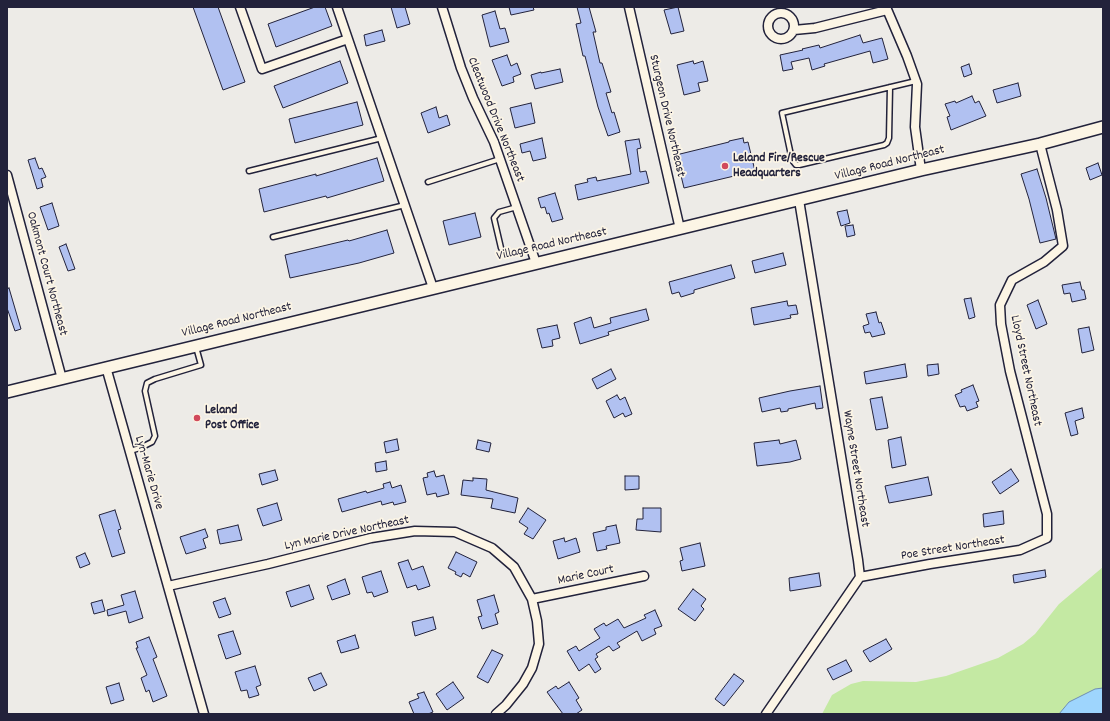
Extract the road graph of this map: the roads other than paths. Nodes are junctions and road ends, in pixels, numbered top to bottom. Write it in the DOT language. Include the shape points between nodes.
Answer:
graph roads {
  1 [pos="240,7"];
  2 [pos="337,7"];
  3 [pos="442,7"];
  4 [pos="629,7"];
  5 [pos="886,9"];
  6 [pos="777,10"];
  7 [pos="794,30"];
  8 [pos="348,39"];
  9 [pos="916,81"];
  10 [pos="890,87"];
  11 [pos="1103,127"];
  12 [pos="382,138"];
  13 [pos="1040,144"];
  14 [pos="500,159"];
  15 [pos="921,170"];
  16 [pos="249,171"];
  17 [pos="7,175"];
  18 [pos="428,182"];
  19 [pos="799,200"];
  20 [pos="405,205"];
  21 [pos="517,207"];
  22 [pos="680,229"];
  23 [pos="273,237"];
  24 [pos="501,248"];
  25 [pos="536,264"];
  26 [pos="433,288"];
  27 [pos="196,346"];
  28 [pos="106,367"];
  29 [pos="62,379"];
  30 [pos="7,392"];
  31 [pos="129,451"];
  32 [pos="1047,538"];
  33 [pos="644,576"];
  34 [pos="860,578"];
  35 [pos="168,586"];
  36 [pos="532,599"];
  37 [pos="204,714"];
  38 [pos="496,714"];
  39 [pos="766,714"];
  1 -- 8 [label="street" via="262,69"];
  2 -- 8 [label="street"];
  3 -- 14 [label="street, Cleatwood Drive Northeast" via="461,68"];
  4 -- 22 [label="street, Sturgeon Drive Northeast"];
  5 -- 7 [label="street" via="815,28"];
  5 -- 9 [label="street"];
  6 -- 7 [label="street" via="792,18"];
  6 -- 7 [label="street" via="768,22 772,36 786,38"];
  8 -- 12 [label="street"];
  9 -- 10 [label="lane"];
  9 -- 15 [label="street" via="915,127"];
  10 -- 10 [label="lane" via="890,138 887,143 799,166 792,160 782,113"];
  11 -- 13 [label="main road, Village Road Northeast"];
  12 -- 16 [label="lane"];
  12 -- 20 [label="street"];
  13 -- 15 [label="main road, Village Road Northeast"];
  13 -- 32 [label="street, Lloyd Street Northeast" via="1057,210 1063,246 1044,262 1012,280 1000,305 1010,371 1047,514"];
  14 -- 18 [label="lane"];
  14 -- 21 [label="street, Cleatwood Drive Northeast"];
  15 -- 19 [label="main road, Village Road Northeast"];
  17 -- 29 [label="street, Oakmont Court Northeast"];
  19 -- 22 [label="main road, Village Road Northeast"];
  19 -- 34 [label="street, Wayne Street Northeast"];
  20 -- 23 [label="lane"];
  20 -- 26 [label="street"];
  21 -- 24 [label="lane" via="499,212 494,218"];
  21 -- 25 [label="street, Cleatwood Drive Northeast"];
  22 -- 25 [label="main road, Village Road Northeast"];
  25 -- 26 [label="main road, Village Road Northeast"];
  26 -- 27 [label="main road, Village Road Northeast"];
  27 -- 28 [label="main road, Village Road Northeast"];
  27 -- 31 [label="lane" via="201,365 155,378 147,383 145,391 156,436 152,442"];
  28 -- 29 [label="main road, Village Road Northeast"];
  28 -- 31 [label="street, Lyn-Marie Drive"];
  29 -- 30 [label="main road, Village Road Northeast"];
  31 -- 35 [label="street, Lyn-Marie Drive"];
  32 -- 34 [label="street, Poe Street Northeast" via="1020,550"];
  33 -- 36 [label="street, Marie Court"];
  34 -- 39 [label="street"];
  35 -- 36 [label="street, Lyn Marie Drive Northeast" via="415,530 455,532 492,548 514,567"];
  35 -- 37 [label="street"];
  36 -- 38 [label="street, Lyn Marie Drive Northeast" via="539,644 532,668 523,684"];
}
